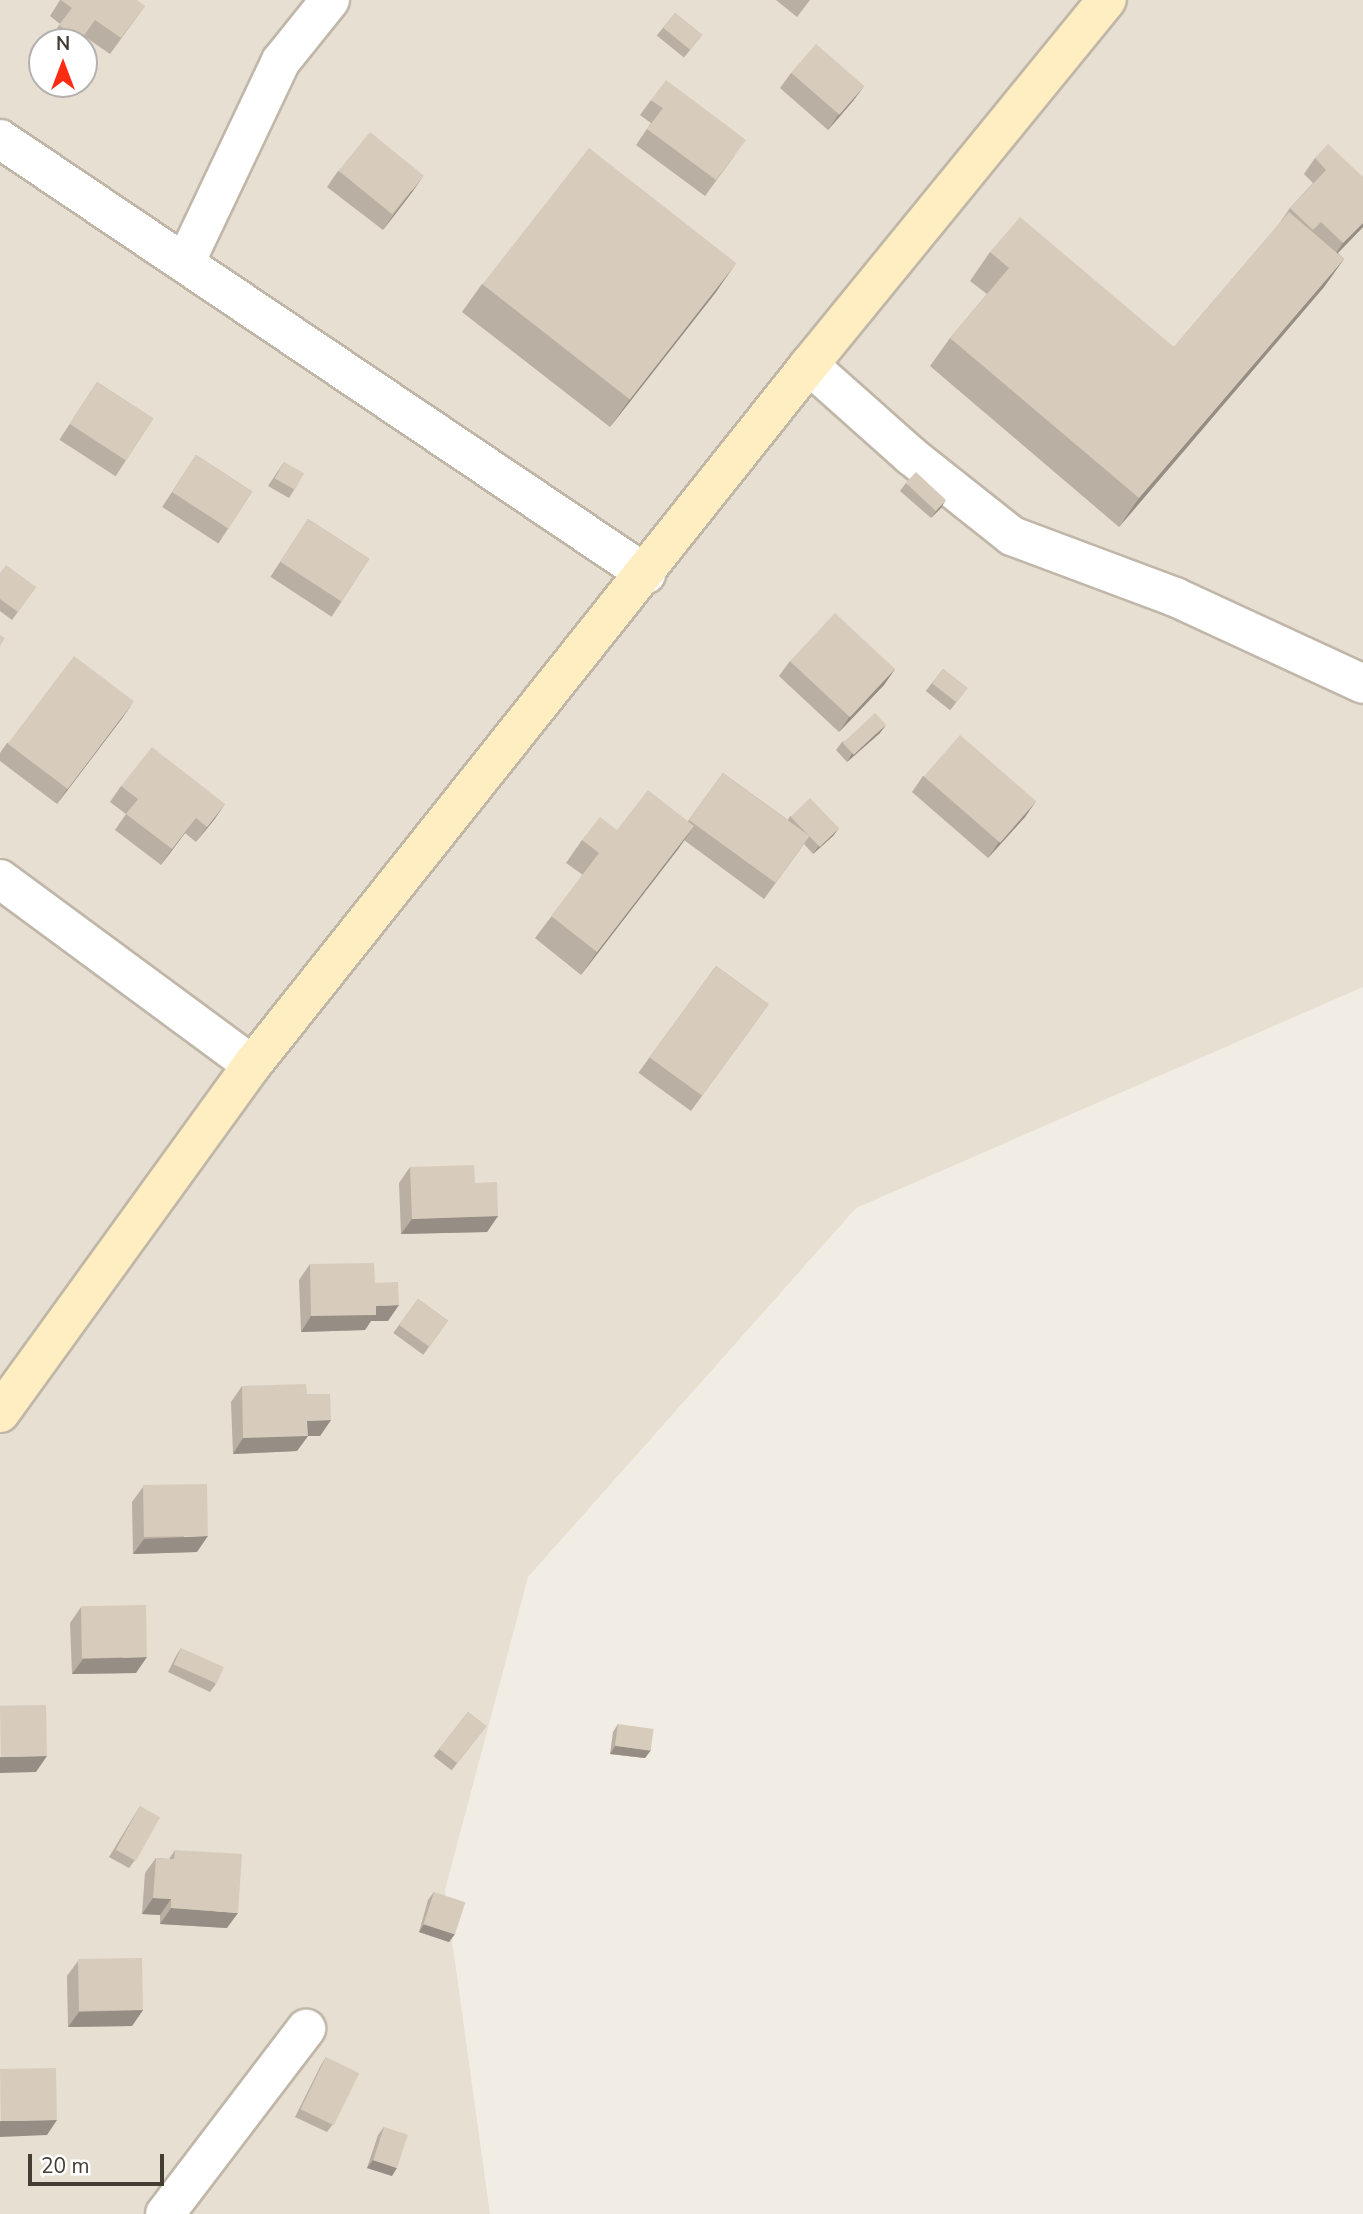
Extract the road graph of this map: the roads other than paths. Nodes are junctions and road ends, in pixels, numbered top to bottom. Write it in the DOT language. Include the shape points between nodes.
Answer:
graph roads {
  1 [pos="330,0"];
  2 [pos="1107,0"];
  3 [pos="0,139"];
  4 [pos="186,261"];
  5 [pos="809,365"];
  6 [pos="646,574"];
  7 [pos="1363,684"];
  8 [pos="0,879"];
  9 [pos="252,1065"];
  10 [pos="0,1413"];
  11 [pos="306,2029"];
  12 [pos="165,2214"];
  1 -- 4 [label="street" via="281,61"];
  2 -- 5 [label="main road"];
  3 -- 4 [label="street"];
  4 -- 6 [label="street"];
  5 -- 6 [label="main road"];
  5 -- 7 [label="street" via="911,456 1012,536 1175,597"];
  6 -- 9 [label="main road"];
  8 -- 9 [label="street"];
  9 -- 10 [label="main road"];
  11 -- 12 [label="street"];
}
